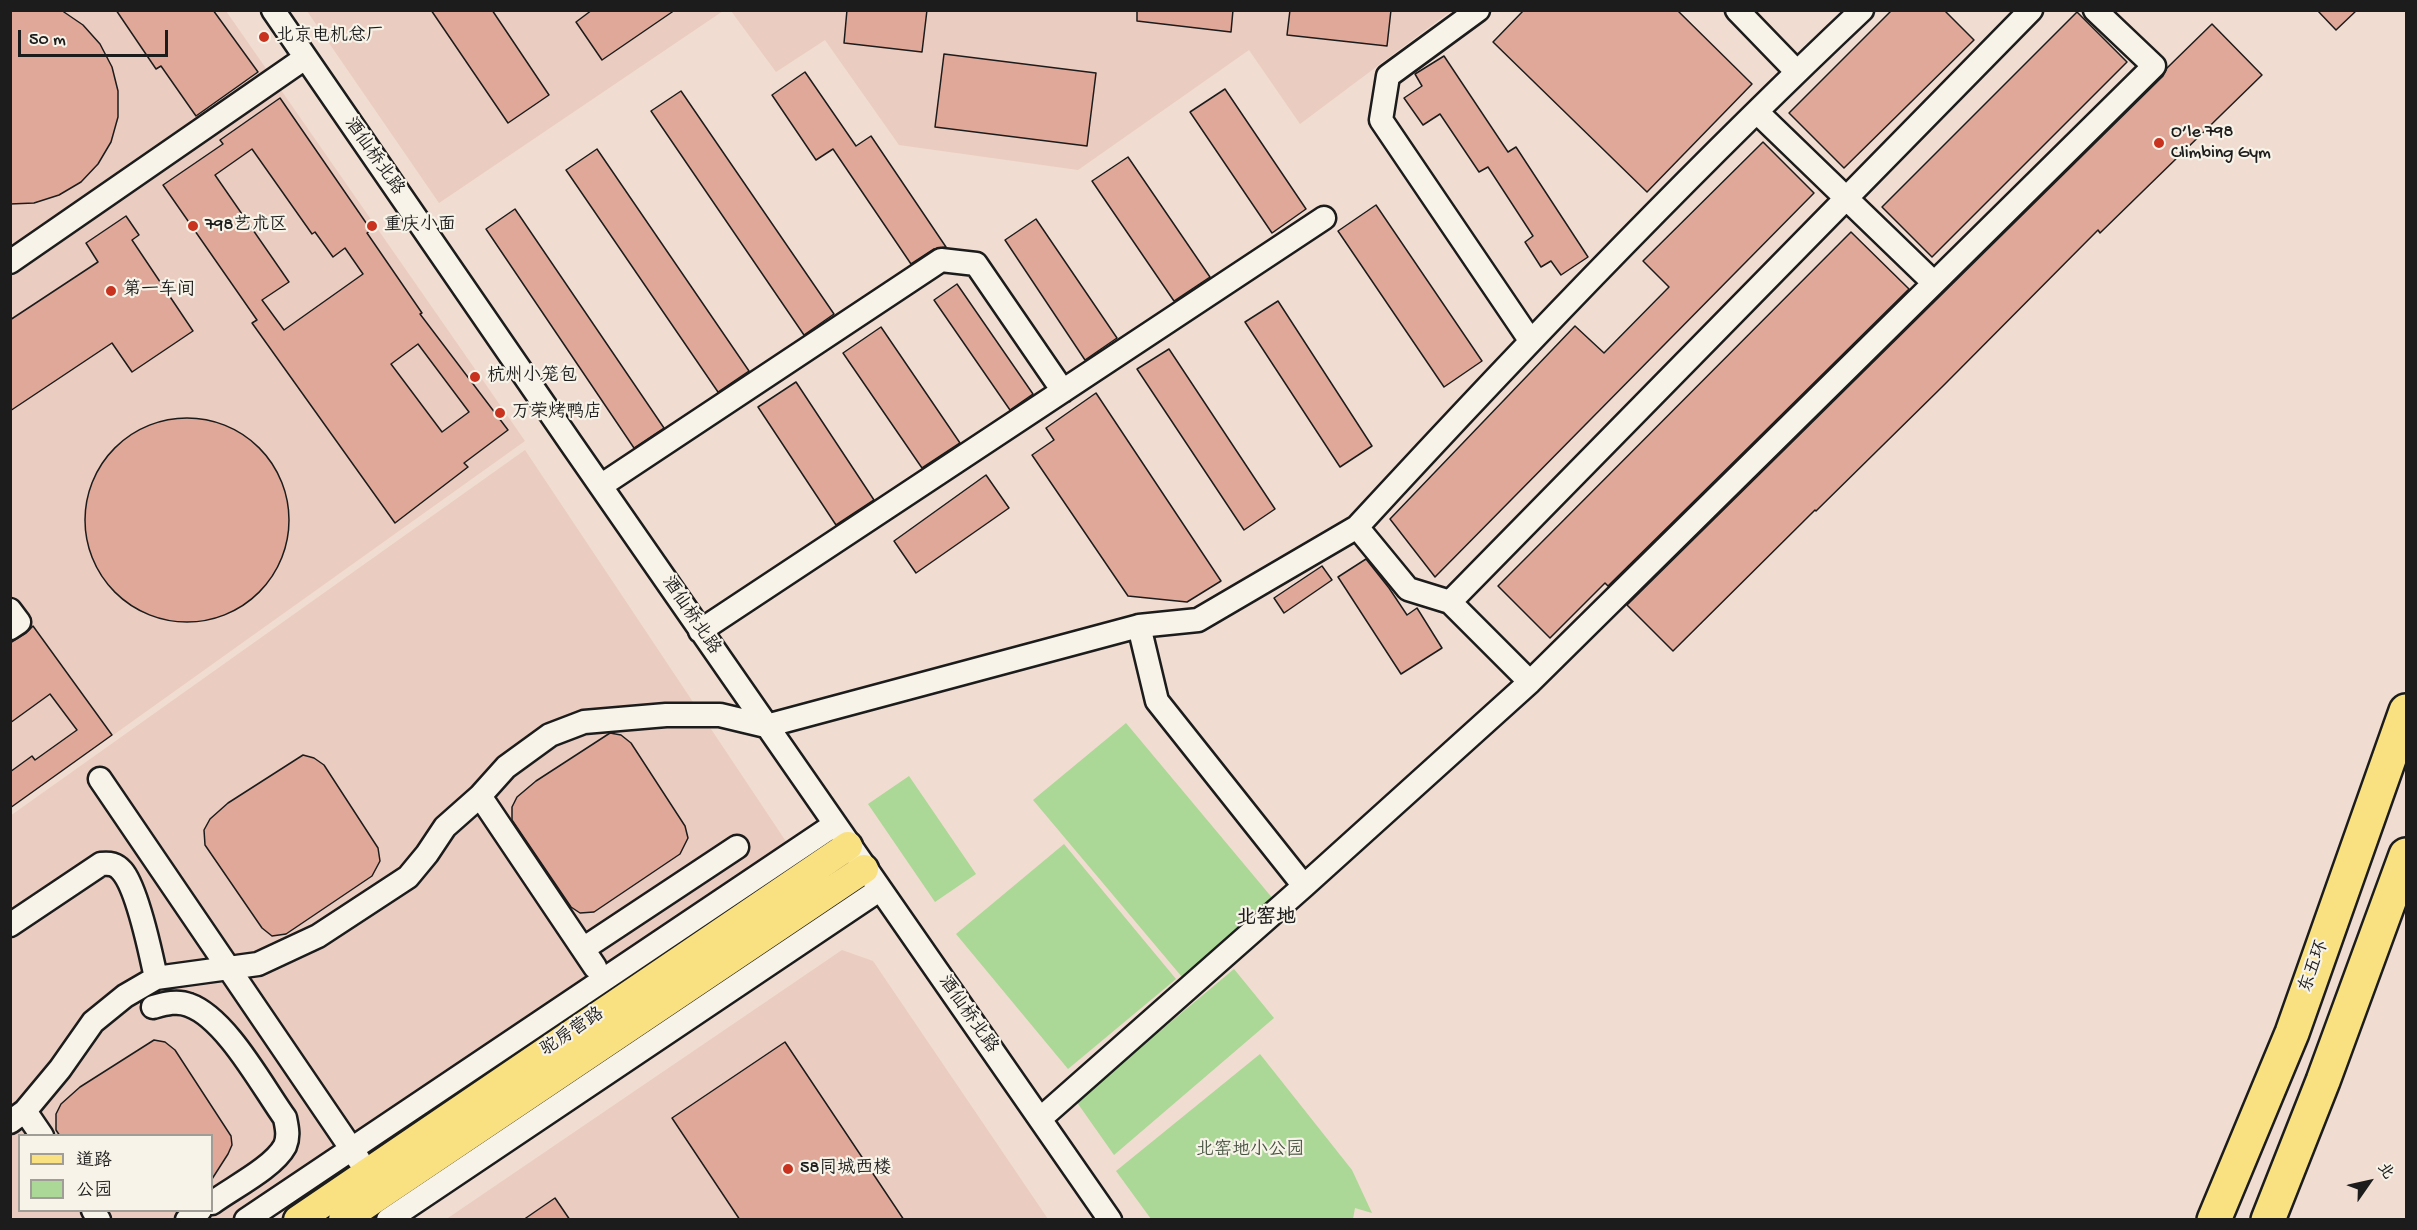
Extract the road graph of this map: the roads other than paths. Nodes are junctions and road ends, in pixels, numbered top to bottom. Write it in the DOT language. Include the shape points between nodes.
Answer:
graph roads {
  1 [pos="1478,10"];
  2 [pos="1737,10"];
  3 [pos="1862,10"];
  4 [pos="2031,10"];
  5 [pos="2095,10"];
  6 [pos="284,14"];
  7 [pos="306,58"];
  8 [pos="1797,72"];
  9 [pos="1757,112"];
  10 [pos="1844,199"];
  11 [pos="1324,218"];
  12 [pos="10,262"];
  13 [pos="1934,283"];
  14 [pos="1530,340"];
  15 [pos="1063,391"];
  16 [pos="602,485"];
  17 [pos="1357,527"];
  18 [pos="1450,602"];
  19 [pos="10,609"];
  20 [pos="1139,626"];
  21 [pos="10,628"];
  22 [pos="700,631"];
  23 [pos="1530,682"];
  24 [pos="2406,711"];
  25 [pos="765,726"];
  26 [pos="100,779"];
  27 [pos="480,796"];
  28 [pos="737,847"];
  29 [pos="2406,855"];
  30 [pos="856,858"];
  31 [pos="1304,886"];
  32 [pos="10,925"];
  33 [pos="228,968"];
  34 [pos="156,978"];
  35 [pos="153,1007"];
  36 [pos="18,1117"];
  37 [pos="1040,1119"];
  38 [pos="39,1134"];
  39 [pos="352,1149"];
  40 [pos="368,1172"];
  41 [pos="213,1202"];
  42 [pos="246,1220"];
  43 [pos="298,1220"];
  44 [pos="343,1220"];
  45 [pos="388,1220"];
  46 [pos="1110,1220"];
  47 [pos="2214,1220"];
  48 [pos="2268,1220"];
  1 -- 14 [label="street" via="1388,76 1382,120"];
  2 -- 8 [label="street"];
  3 -- 8 [label="street"];
  4 -- 10 [label="street"];
  5 -- 13 [label="street" via="2154,66"];
  6 -- 7 [label="street, 酒仙桥北路"];
  7 -- 12 [label="street"];
  7 -- 16 [label="street, 酒仙桥北路"];
  8 -- 9 [label="street"];
  9 -- 10 [label="street"];
  9 -- 14 [label="street"];
  10 -- 13 [label="street"];
  10 -- 18 [label="street"];
  11 -- 15 [label="street"];
  13 -- 23 [label="street"];
  14 -- 17 [label="street"];
  15 -- 16 [label="street" via="976,264 941,260"];
  15 -- 22 [label="street"];
  16 -- 22 [label="street, 酒仙桥北路"];
  17 -- 18 [label="street" via="1408,590"];
  17 -- 20 [label="street" via="1198,620"];
  18 -- 23 [label="street"];
  19 -- 21 [label="street" via="19,622"];
  20 -- 25 [label="street"];
  20 -- 31 [label="street" via="1157,701"];
  22 -- 25 [label="street, 酒仙桥北路"];
  23 -- 31 [label="street"];
  24 -- 47 [label="highway, 东五环" via="2292,1033"];
  25 -- 27 [label="street" via="720,715 584,722 550,735 506,767"];
  25 -- 30 [label="street, 酒仙桥北路"];
  26 -- 33 [label="street"];
  27 -- 28 [label="street" via="589,958"];
  27 -- 33 [label="street" via="445,827 408,877 318,936 258,964"];
  29 -- 48 [label="highway"];
  30 -- 37 [label="street, 酒仙桥北路"];
  30 -- 39 [label="street"];
  30 -- 40 [label="main road, 驼房营路"];
  30 -- 44 [label="main road, 驼房营路"];
  30 -- 45 [label="street"];
  31 -- 37 [label="street"];
  32 -- 34 [label="street" via="101,864 113,863 123,871 134,896"];
  33 -- 34 [label="street"];
  33 -- 39 [label="street"];
  34 -- 36 [label="street" via="93,1022 60,1069"];
  35 -- 41 [label="street" via="170,1002 188,1004 207,1014 222,1028 285,1118 285,1146 273,1161"];
  36 -- 38 [label="street"];
  37 -- 46 [label="street, 酒仙桥北路"];
  39 -- 40 [label="street"];
  39 -- 42 [label="street"];
  40 -- 43 [label="main road, 驼房营路"];
}
